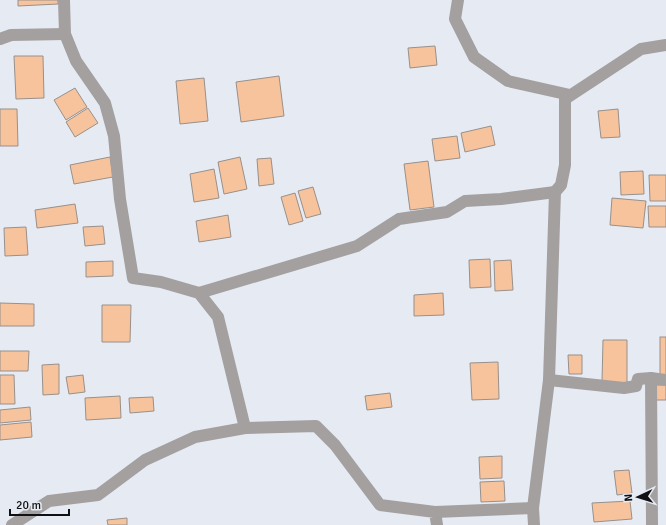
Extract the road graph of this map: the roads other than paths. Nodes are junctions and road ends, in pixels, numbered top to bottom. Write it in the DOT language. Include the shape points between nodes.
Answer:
graph roads {
  1 [pos="64,0"];
  2 [pos="458,0"];
  3 [pos="65,34"];
  4 [pos="0,39"];
  5 [pos="666,45"];
  6 [pos="570,95"];
  7 [pos="555,192"];
  8 [pos="199,292"];
  9 [pos="651,378"];
  10 [pos="549,380"];
  11 [pos="666,380"];
  12 [pos="245,428"];
  13 [pos="533,508"];
  14 [pos="435,512"];
  15 [pos="12,525"];
  16 [pos="437,525"];
  17 [pos="534,525"];
  18 [pos="652,525"];
  1 -- 3 [label="street"];
  2 -- 6 [label="street" via="455,19 474,57 508,81"];
  3 -- 4 [label="street" via="11,35"];
  3 -- 8 [label="street" via="76,61 105,103 114,136 120,199 134,278"];
  5 -- 6 [label="street" via="641,49"];
  6 -- 7 [label="street" via="565,98 565,165 561,185"];
  7 -- 8 [label="street" via="465,201 447,212 400,219 357,246"];
  7 -- 10 [label="street"];
  8 -- 12 [label="street" via="218,317"];
  9 -- 10 [label="street" via="638,379 636,386 624,388"];
  9 -- 11 [label="street"];
  9 -- 18 [label="street"];
  10 -- 13 [label="street"];
  12 -- 14 [label="street" via="316,426 335,444 380,505"];
  12 -- 15 [label="street" via="194,437 145,460 98,495 49,501"];
  13 -- 14 [label="street"];
  13 -- 17 [label="street"];
  14 -- 16 [label="street"];
}
